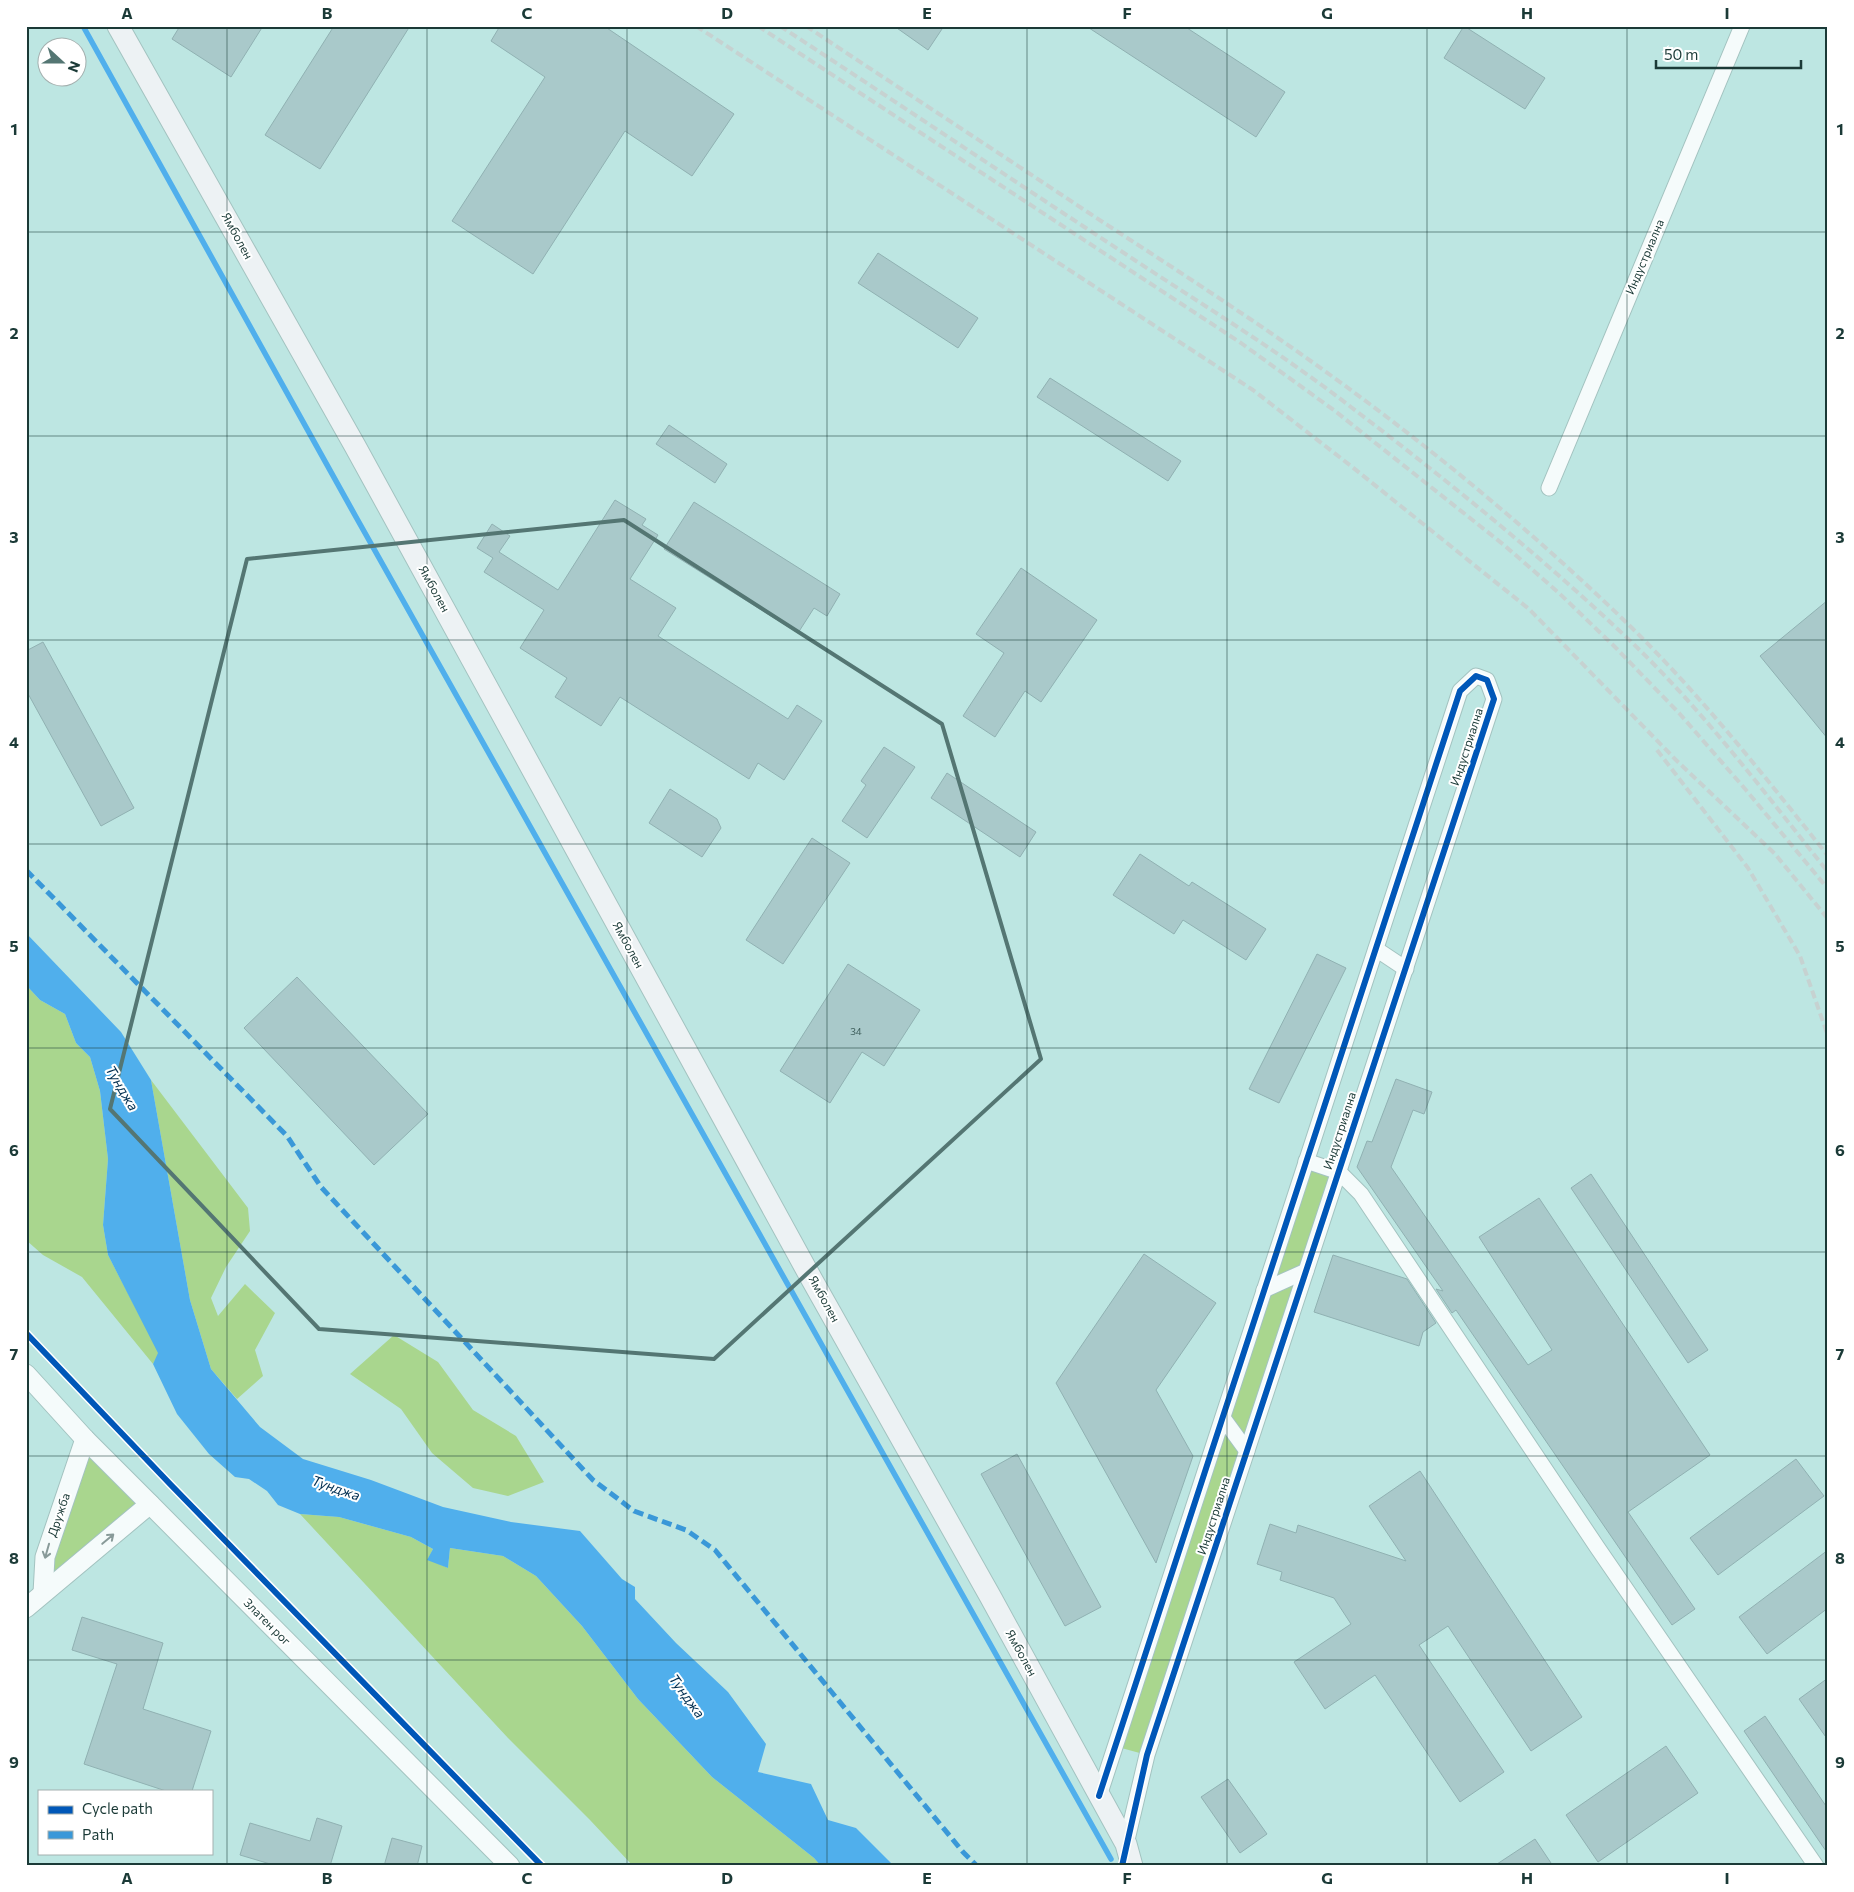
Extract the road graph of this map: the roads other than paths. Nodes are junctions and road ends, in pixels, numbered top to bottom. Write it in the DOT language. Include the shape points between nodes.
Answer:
graph roads {
  1 [pos="118,26"];
  2 [pos="1742,26"];
  3 [pos="1549,488"];
  4 [pos="1376,948"];
  5 [pos="1406,968"];
  6 [pos="1306,1161"];
  7 [pos="1339,1172"];
  8 [pos="1306,1271"];
  9 [pos="1264,1290"];
  10 [pos="26,1374"];
  11 [pos="1223,1418"];
  12 [pos="85,1439"];
  13 [pos="1247,1451"];
  14 [pos="150,1504"];
  15 [pos="43,1593"];
  16 [pos="26,1608"];
  17 [pos="1099,1796"];
  18 [pos="1126,1844"];
  19 [pos="510,1866"];
  20 [pos="1122,1866"];
  21 [pos="1132,1866"];
  22 [pos="1816,1866"];
  1 -- 17 [label="main road, Ямболен" via="355,446"];
  2 -- 3 [label="street, Индустриална"];
  4 -- 5 [label="street"];
  4 -- 5 [label="street, Индустриална" via="1460,691 1476,676 1487,680 1494,700"];
  4 -- 6 [label="street, Индустриална"];
  5 -- 7 [label="street, Индустриална"];
  6 -- 7 [label="street"];
  6 -- 9 [label="street, Индустриална"];
  7 -- 8 [label="street, Индустриална"];
  7 -- 22 [label="street" via="1361,1194 1596,1547"];
  8 -- 9 [label="street"];
  8 -- 13 [label="street, Индустриална"];
  9 -- 11 [label="street, Индустриална"];
  10 -- 12 [label="street, Златен рог"];
  11 -- 13 [label="street"];
  11 -- 17 [label="street, Индустриална"];
  12 -- 14 [label="street, Златен рог"];
  12 -- 15 [label="street, Дружба, one-way" via="45,1557"];
  13 -- 18 [label="street, Индустриална" via="1147,1755"];
  15 -- 14 [label="street, one-way"];
  14 -- 19 [label="street, Златен рог"];
  15 -- 16 [label="street"];
  17 -- 18 [label="main road, Ямболен"];
  18 -- 20 [label="street"];
  18 -- 21 [label="main road, Ямболен"];
}
